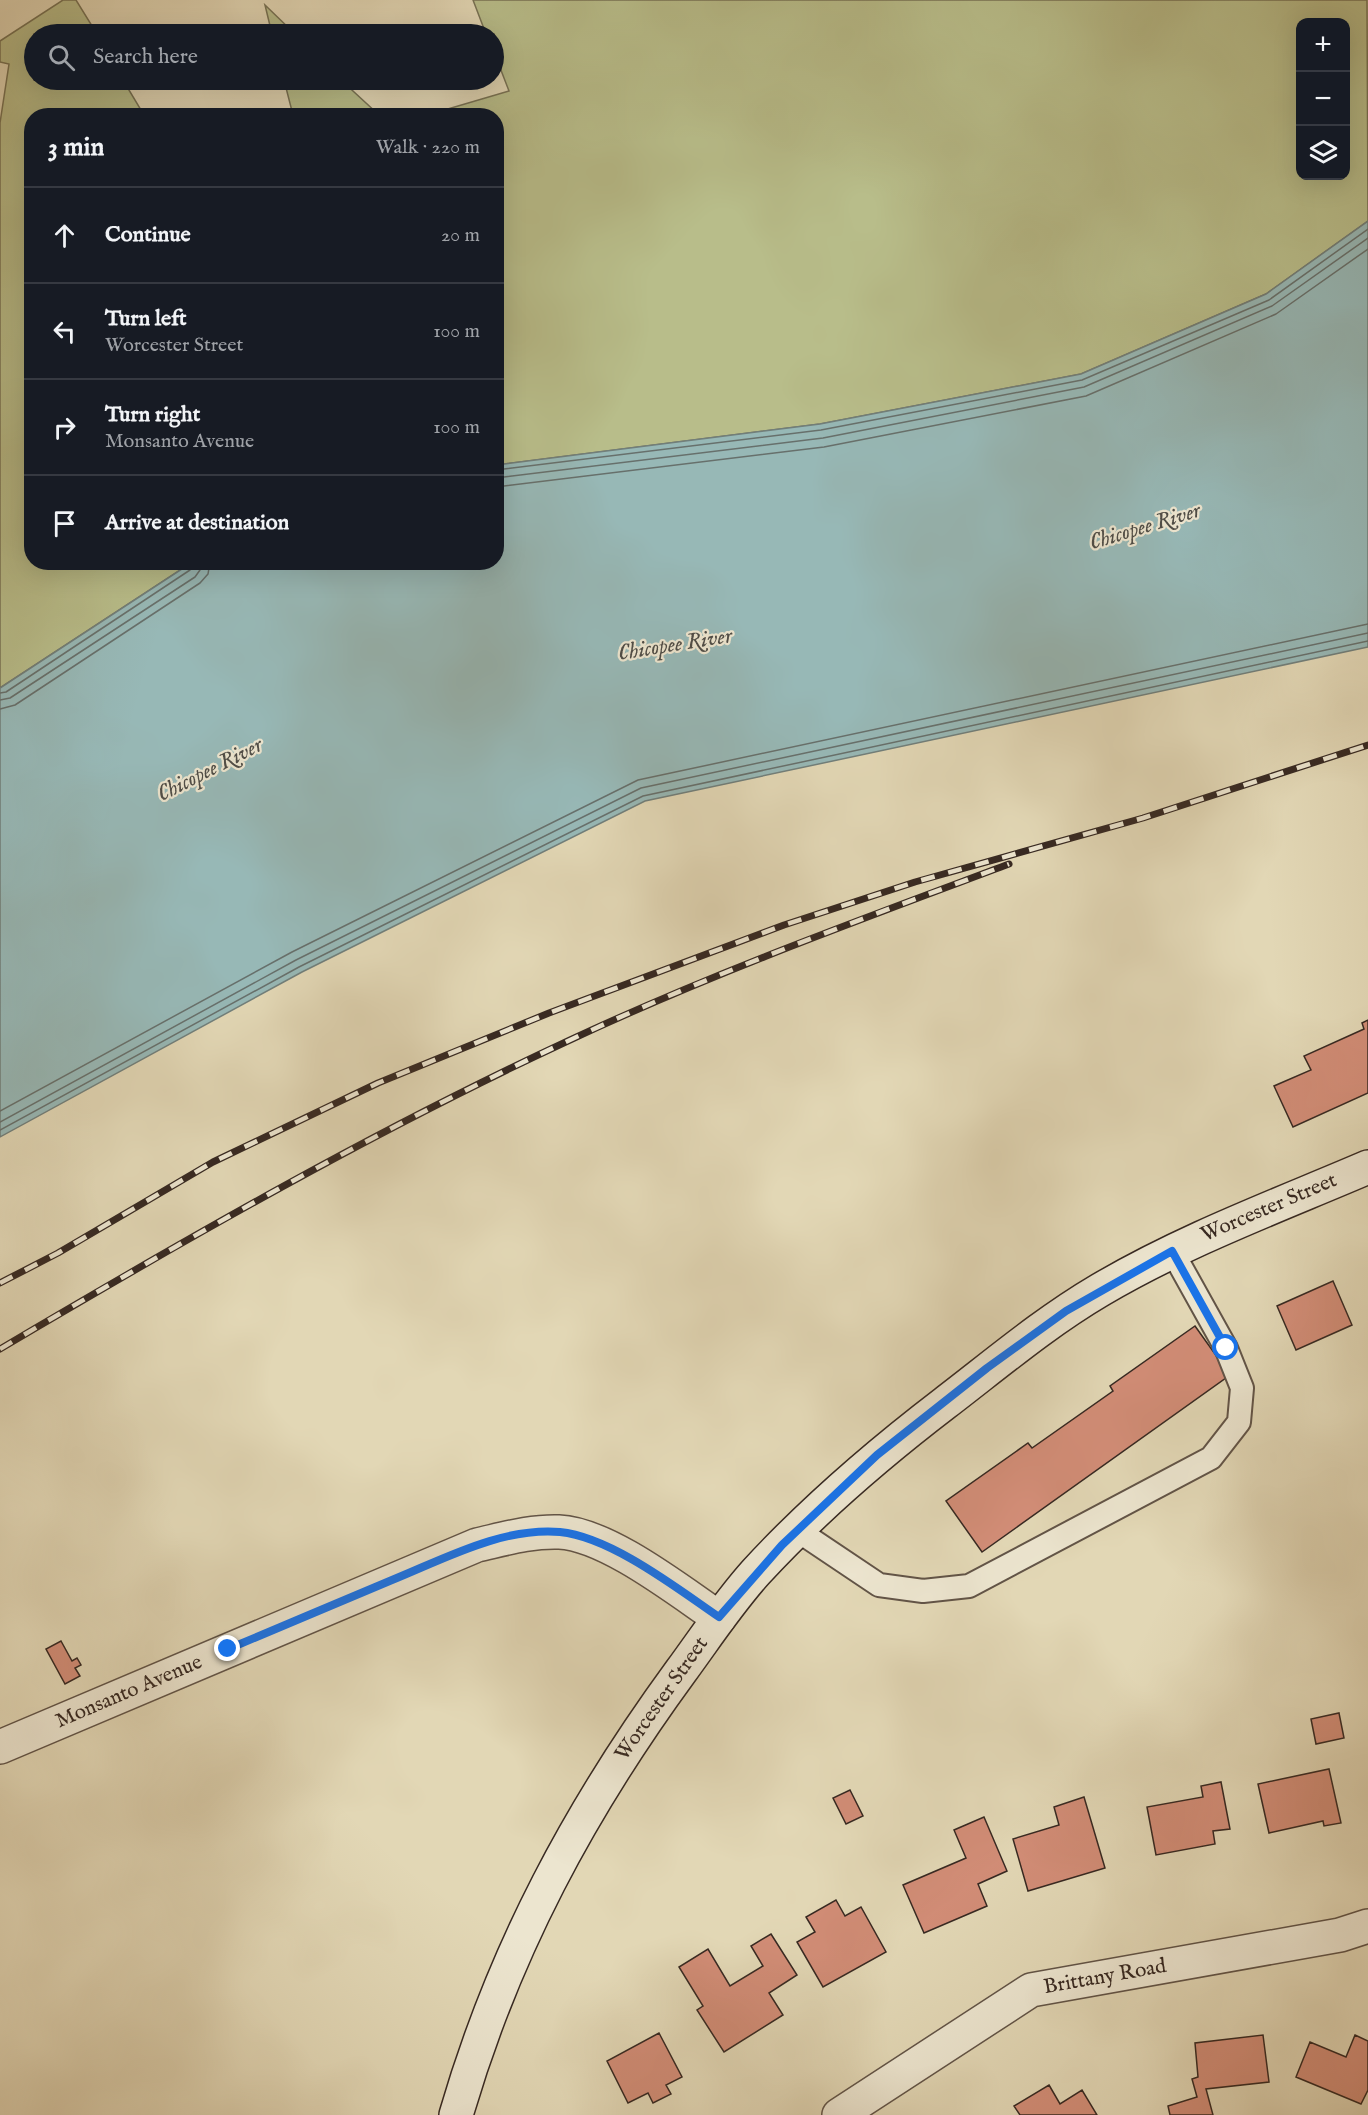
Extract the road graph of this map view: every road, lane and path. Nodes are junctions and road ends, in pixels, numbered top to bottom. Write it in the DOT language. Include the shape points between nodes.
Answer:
graph roads {
  1 [pos="1368,1167"];
  2 [pos="1172,1251"];
  3 [pos="797,1530"];
  4 [pos="719,1617"];
  5 [pos="0,1747"];
  6 [pos="1359,1935"];
  7 [pos="456,2115"];
  8 [pos="839,2115"];
  1 -- 2 [label="main road, Worcester Street"];
  2 -- 3 [label="main road, Worcester Street" via="1096,1292 1009,1352 877,1455"];
  2 -- 3 [label="lane" via="1226,1348 1242,1388 1239,1422 1211,1458 969,1587 923,1591 879,1585"];
  3 -- 4 [label="main road, Worcester Street"];
  4 -- 5 [label="main road, Monsanto Avenue" via="656,1574 607,1548 561,1532 534,1532 477,1545"];
  4 -- 7 [label="main road, Worcester Street" via="612,1771 561,1854 488,2013"];
  6 -- 8 [label="main road, Brittany Road" via="1031,1990"];
}
